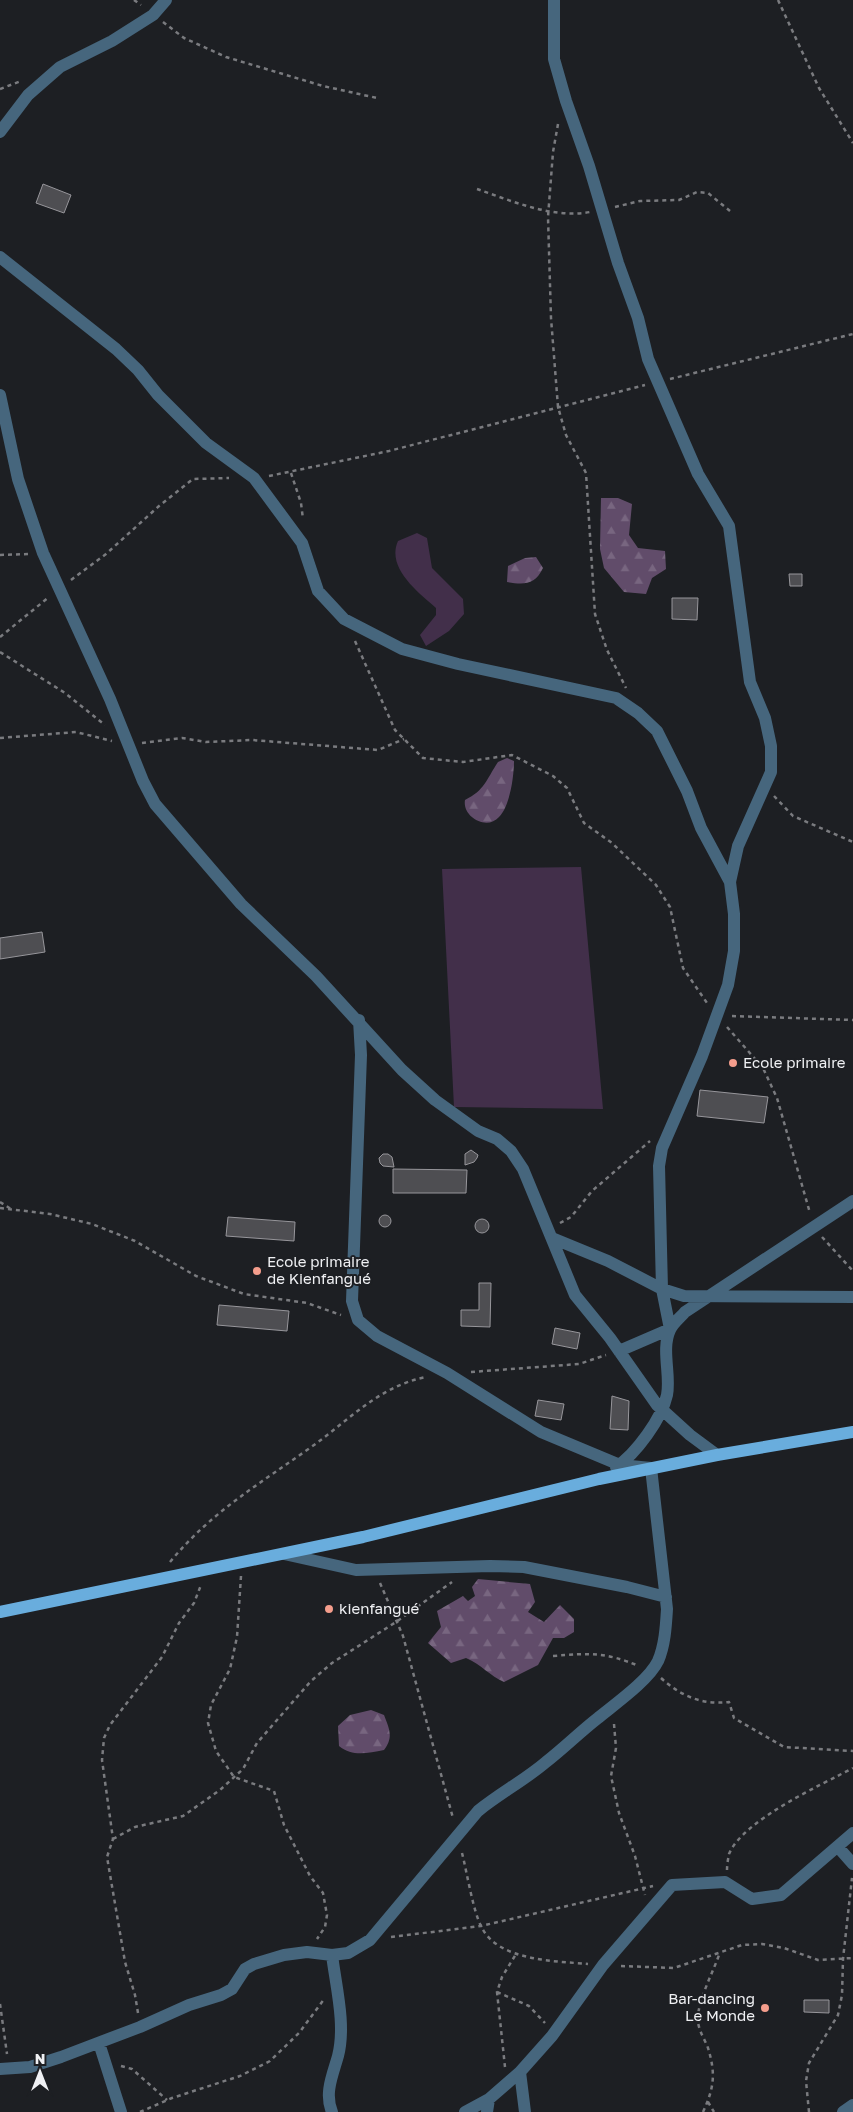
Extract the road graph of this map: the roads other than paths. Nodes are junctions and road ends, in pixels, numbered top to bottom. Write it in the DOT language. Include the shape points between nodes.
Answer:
graph roads {
  1 [pos="166,0"];
  2 [pos="554,0"];
  3 [pos="0,132"];
  4 [pos="0,257"];
  5 [pos="0,395"];
  6 [pos="730,882"];
  7 [pos="359,1020"];
  8 [pos="853,1201"];
  9 [pos="550,1233"];
  10 [pos="662,1288"];
  11 [pos="708,1296"];
  12 [pos="853,1297"];
  13 [pos="670,1329"];
  14 [pos="619,1351"];
  15 [pos="663,1410"];
  16 [pos="853,1432"];
  17 [pos="717,1455"];
  18 [pos="620,1465"];
  19 [pos="651,1468"];
  20 [pos="599,1479"];
  21 [pos="284,1554"];
  22 [pos="666,1597"];
  23 [pos="0,1612"];
  24 [pos="853,1833"];
  25 [pos="838,1847"];
  26 [pos="853,1868"];
  27 [pos="332,1956"];
  28 [pos="99,2043"];
  29 [pos="5,2069"];
  30 [pos="520,2072"];
  31 [pos="489,2099"];
  32 [pos="853,2105"];
  33 [pos="121,2112"];
  34 [pos="332,2112"];
  35 [pos="465,2112"];
  36 [pos="487,2112"];
  37 [pos="525,2112"];
  38 [pos="843,2112"];
  1 -- 3 [label="street" via="153,14 112,41 60,67 28,95"];
  2 -- 6 [label="street" via="554,60 648,358 698,474 729,526 750,682 765,718 771,746 771,772 738,846"];
  4 -- 6 [label="street" via="116,349 206,443 254,478 302,543 318,591 344,619 402,649 616,698 638,713 657,731 687,791 701,828"];
  5 -- 7 [label="street" via="18,479 43,553 155,804 242,904"];
  6 -- 10 [label="street" via="734,951 728,985 662,1148 659,1166"];
  7 -- 9 [label="street" via="402,1070 435,1100 478,1131 497,1139 511,1152 523,1169"];
  7 -- 18 [label="street" via="361,1055 352,1301 358,1320 377,1336 447,1373 541,1432"];
  8 -- 11 [label="street"];
  9 -- 10 [label="street"];
  9 -- 14 [label="street" via="575,1295"];
  10 -- 11 [label="street" via="684,1296"];
  10 -- 13 [label="street"];
  11 -- 12 [label="street"];
  11 -- 13 [label="street" via="685,1312"];
  13 -- 14 [label="street"];
  13 -- 15 [label="street" via="667,1394"];
  14 -- 15 [label="street"];
  15 -- 17 [label="street"];
  15 -- 18 [label="street"];
  16 -- 17 [label="main road"];
  17 -- 19 [label="main road"];
  18 -- 19 [label="street"];
  18 -- 20 [label="street"];
  19 -- 20 [label="main road"];
  19 -- 22 [label="street"];
  20 -- 21 [label="main road"];
  21 -- 22 [label="street" via="356,1570 524,1567"];
  21 -- 23 [label="main road"];
  22 -- 27 [label="street" via="666,1630 659,1660 652,1671 545,1763 478,1811 370,1940 348,1953"];
  24 -- 25 [label="street"];
  25 -- 26 [label="street"];
  25 -- 30 [label="street" via="781,1895 752,1899 724,1882 672,1885"];
  27 -- 28 [label="street" via="307,1952 254,1964 245,1969 226,1993"];
  27 -- 34 [label="street" via="340,2026 338,2055 328,2097"];
  28 -- 29 [label="street" via="30,2066"];
  28 -- 33 [label="street"];
  30 -- 31 [label="street"];
  30 -- 37 [label="street"];
  31 -- 35 [label="street"];
  31 -- 36 [label="street"];
  32 -- 38 [label="street"];
}
